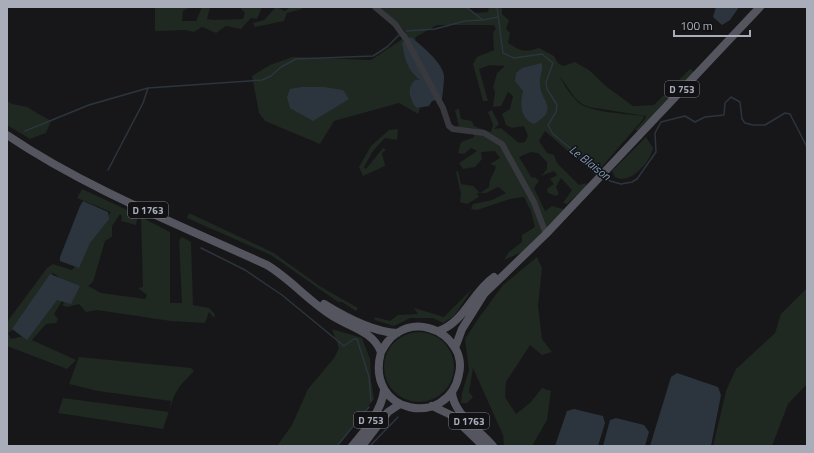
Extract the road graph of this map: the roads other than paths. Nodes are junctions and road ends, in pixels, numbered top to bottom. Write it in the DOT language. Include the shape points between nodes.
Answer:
graph roads {
  1 [pos="376,7"];
  2 [pos="760,7"];
  3 [pos="7,135"];
  4 [pos="546,234"];
  5 [pos="518,260"];
  6 [pos="290,281"];
  7 [pos="438,331"];
  8 [pos="397,333"];
  9 [pos="455,348"];
  10 [pos="381,352"];
  11 [pos="384,390"];
  12 [pos="452,392"];
  13 [pos="400,404"];
  14 [pos="432,406"];
  15 [pos="352,446"];
  16 [pos="362,446"];
  17 [pos="483,446"];
  18 [pos="493,446"];
  1 -- 4 [label="street" via="402,34 443,108 449,126 484,133 502,144 528,190"];
  2 -- 4 [label="main road, D 753"];
  3 -- 6 [label="main road, D 1763" via="73,175 268,265"];
  4 -- 5 [label="main road, D 753"];
  5 -- 7 [label="main road, D 753" via="491,279 454,324"];
  5 -- 9 [label="main road, D 753" via="477,303 462,329"];
  6 -- 8 [label="main road, D 1763" via="340,314 380,331"];
  6 -- 10 [label="main road, D 1763" via="334,317 368,334"];
  7 -- 8 [label="main road" via="419,326"];
  7 -- 9 [label="main road" via="447,337"];
  8 -- 10 [label="main road" via="388,340"];
  9 -- 12 [label="main road" via="460,369"];
  10 -- 11 [label="main road" via="378,363 379,376"];
  11 -- 13 [label="main road"];
  11 -- 15 [label="main road, D 753" via="384,396 375,414"];
  12 -- 14 [label="main road"];
  12 -- 18 [label="main road, D 1763" via="452,400 459,410"];
  13 -- 14 [label="main road" via="415,408"];
  13 -- 16 [label="main road, D 753" via="388,412"];
  14 -- 17 [label="main road, D 1763" via="451,415"];
}
